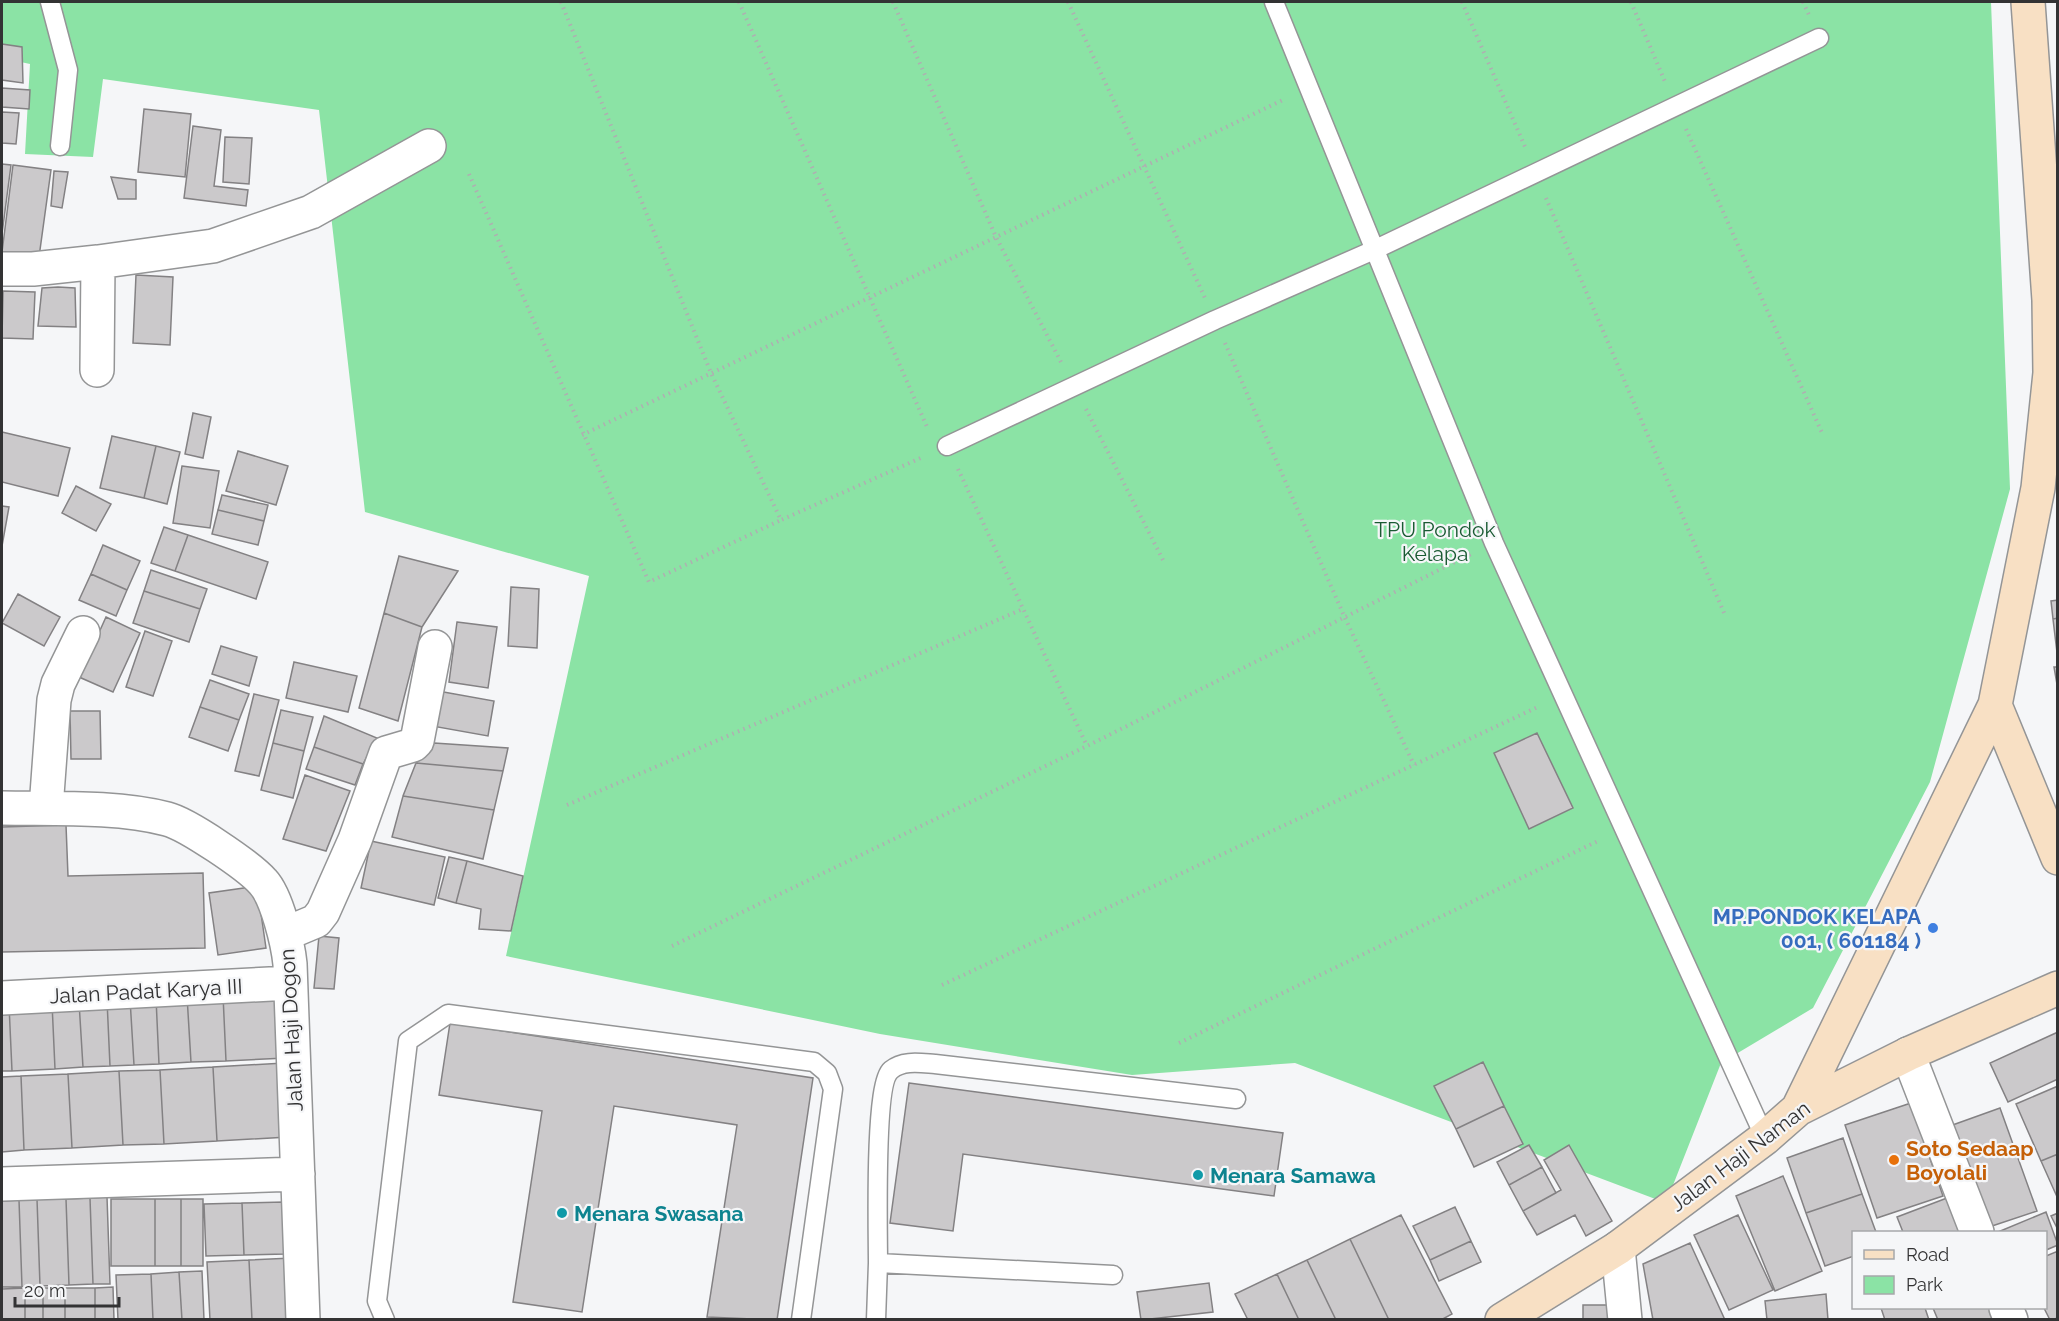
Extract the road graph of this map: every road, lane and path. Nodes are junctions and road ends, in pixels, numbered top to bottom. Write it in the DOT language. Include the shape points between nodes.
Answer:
graph roads {
  1 [pos="50,2"];
  2 [pos="561,2"];
  3 [pos="739,2"];
  4 [pos="893,2"];
  5 [pos="1068,2"];
  6 [pos="1274,2"];
  7 [pos="1462,2"];
  8 [pos="1631,2"];
  9 [pos="2028,2"];
  10 [pos="1819,38"];
  11 [pos="1310,87"];
  12 [pos="1675,105"];
  13 [pos="60,146"];
  14 [pos="429,146"];
  15 [pos="1144,166"];
  16 [pos="1536,172"];
  17 [pos="469,174"];
  18 [pos="996,237"];
  19 [pos="1374,250"];
  20 [pos="98,262"];
  21 [pos="2,268"];
  22 [pos="870,298"];
  23 [pos="1215,320"];
  24 [pos="97,370"];
  25 [pos="711,373"];
  26 [pos="1075,387"];
  27 [pos="582,435"];
  28 [pos="1823,435"];
  29 [pos="942,448"];
  30 [pos="781,520"];
  31 [pos="1494,543"];
  32 [pos="1164,562"];
  33 [pos="1023,609"];
  34 [pos="1725,615"];
  35 [pos="1345,618"];
  36 [pos="82,633"];
  37 [pos="435,647"];
  38 [pos="1564,695"];
  39 [pos="1995,705"];
  40 [pos="1087,746"];
  41 [pos="1414,765"];
  42 [pos="567,805"];
  43 [pos="2,808"];
  44 [pos="46,808"];
  45 [pos="1625,828"];
  46 [pos="2058,858"];
  47 [pos="285,934"];
  48 [pos="672,946"];
  49 [pos="290,983"];
  50 [pos="942,985"];
  51 [pos="2058,988"];
  52 [pos="2,998"];
  53 [pos="1179,1043"];
  54 [pos="1908,1054"];
  55 [pos="1236,1100"];
  56 [pos="1798,1109"];
  57 [pos="1765,1138"];
  58 [pos="298,1174"];
  59 [pos="2,1184"];
  60 [pos="1976,1231"];
  61 [pos="1618,1248"];
  62 [pos="878,1263"];
  63 [pos="1113,1275"];
  64 [pos="303,1320"];
  65 [pos="385,1320"];
  66 [pos="801,1320"];
  67 [pos="876,1320"];
  68 [pos="1502,1320"];
  69 [pos="1625,1320"];
  1 -- 13 [label="lane" via="68,70"];
  2 -- 25 [label="path"];
  3 -- 22 [label="path"];
  4 -- 18 [label="path"];
  5 -- 15 [label="path"];
  6 -- 11 [label="lane"];
  7 -- 16 [label="path"];
  8 -- 12 [label="path"];
  9 -- 39 [label="street" via="2049,300 2050,373 2038,488"];
  10 -- 12 [label="lane"];
  11 -- 15 [label="path"];
  11 -- 19 [label="lane"];
  12 -- 16 [label="lane"];
  12 -- 28 [label="path"];
  14 -- 20 [label="street" via="311,212 213,246"];
  15 -- 18 [label="path"];
  15 -- 23 [label="path"];
  16 -- 19 [label="lane"];
  16 -- 34 [label="path"];
  17 -- 27 [label="path"];
  18 -- 22 [label="path"];
  18 -- 26 [label="path"];
  19 -- 23 [label="lane"];
  19 -- 31 [label="lane"];
  20 -- 21 [label="street"];
  20 -- 24 [label="street"];
  22 -- 25 [label="path"];
  22 -- 29 [label="path"];
  23 -- 26 [label="lane"];
  23 -- 35 [label="path"];
  25 -- 27 [label="path"];
  25 -- 30 [label="path"];
  26 -- 29 [label="lane"];
  26 -- 32 [label="path"];
  27 -- 30 [label="path" via="649,582"];
  29 -- 30 [label="path"];
  29 -- 33 [label="path"];
  31 -- 35 [label="path"];
  31 -- 38 [label="lane"];
  33 -- 40 [label="path"];
  33 -- 42 [label="path"];
  35 -- 40 [label="path"];
  35 -- 41 [label="path"];
  36 -- 44 [label="street" via="54,700"];
  37 -- 47 [label="street" via="417,741 386,753 355,840 323,912 316,921"];
  38 -- 41 [label="path"];
  38 -- 45 [label="lane"];
  39 -- 46 [label="street"];
  39 -- 56 [label="street"];
  40 -- 48 [label="path"];
  41 -- 50 [label="path"];
  43 -- 44 [label="street, Jalan Haji Dogon"];
  44 -- 47 [label="street, Jalan Haji Dogon" via="126,813 168,819 186,828 264,883"];
  45 -- 53 [label="path"];
  45 -- 57 [label="lane"];
  47 -- 49 [label="street, Jalan Haji Dogon"];
  49 -- 52 [label="street, Jalan Padat Karya III"];
  49 -- 58 [label="street, Jalan Haji Dogon"];
  51 -- 54 [label="street, Jalan Haji Naman"];
  54 -- 56 [label="street, Jalan Haji Naman"];
  54 -- 60 [label="street"];
  55 -- 62 [label="lane" via="935,1064 898,1066 884,1079 880,1109"];
  56 -- 57 [label="street, Jalan Haji Naman"];
  57 -- 61 [label="street, Jalan Haji Naman"];
  58 -- 59 [label="street"];
  58 -- 64 [label="street, Jalan Haji Dogon"];
  61 -- 68 [label="street, Jalan Haji Naman"];
  61 -- 69 [label="street"];
  62 -- 63 [label="lane"];
  62 -- 67 [label="lane"];
  65 -- 66 [label="lane" via="377,1300 408,1041 448,1014 814,1062 826,1072 833,1089"];
}
